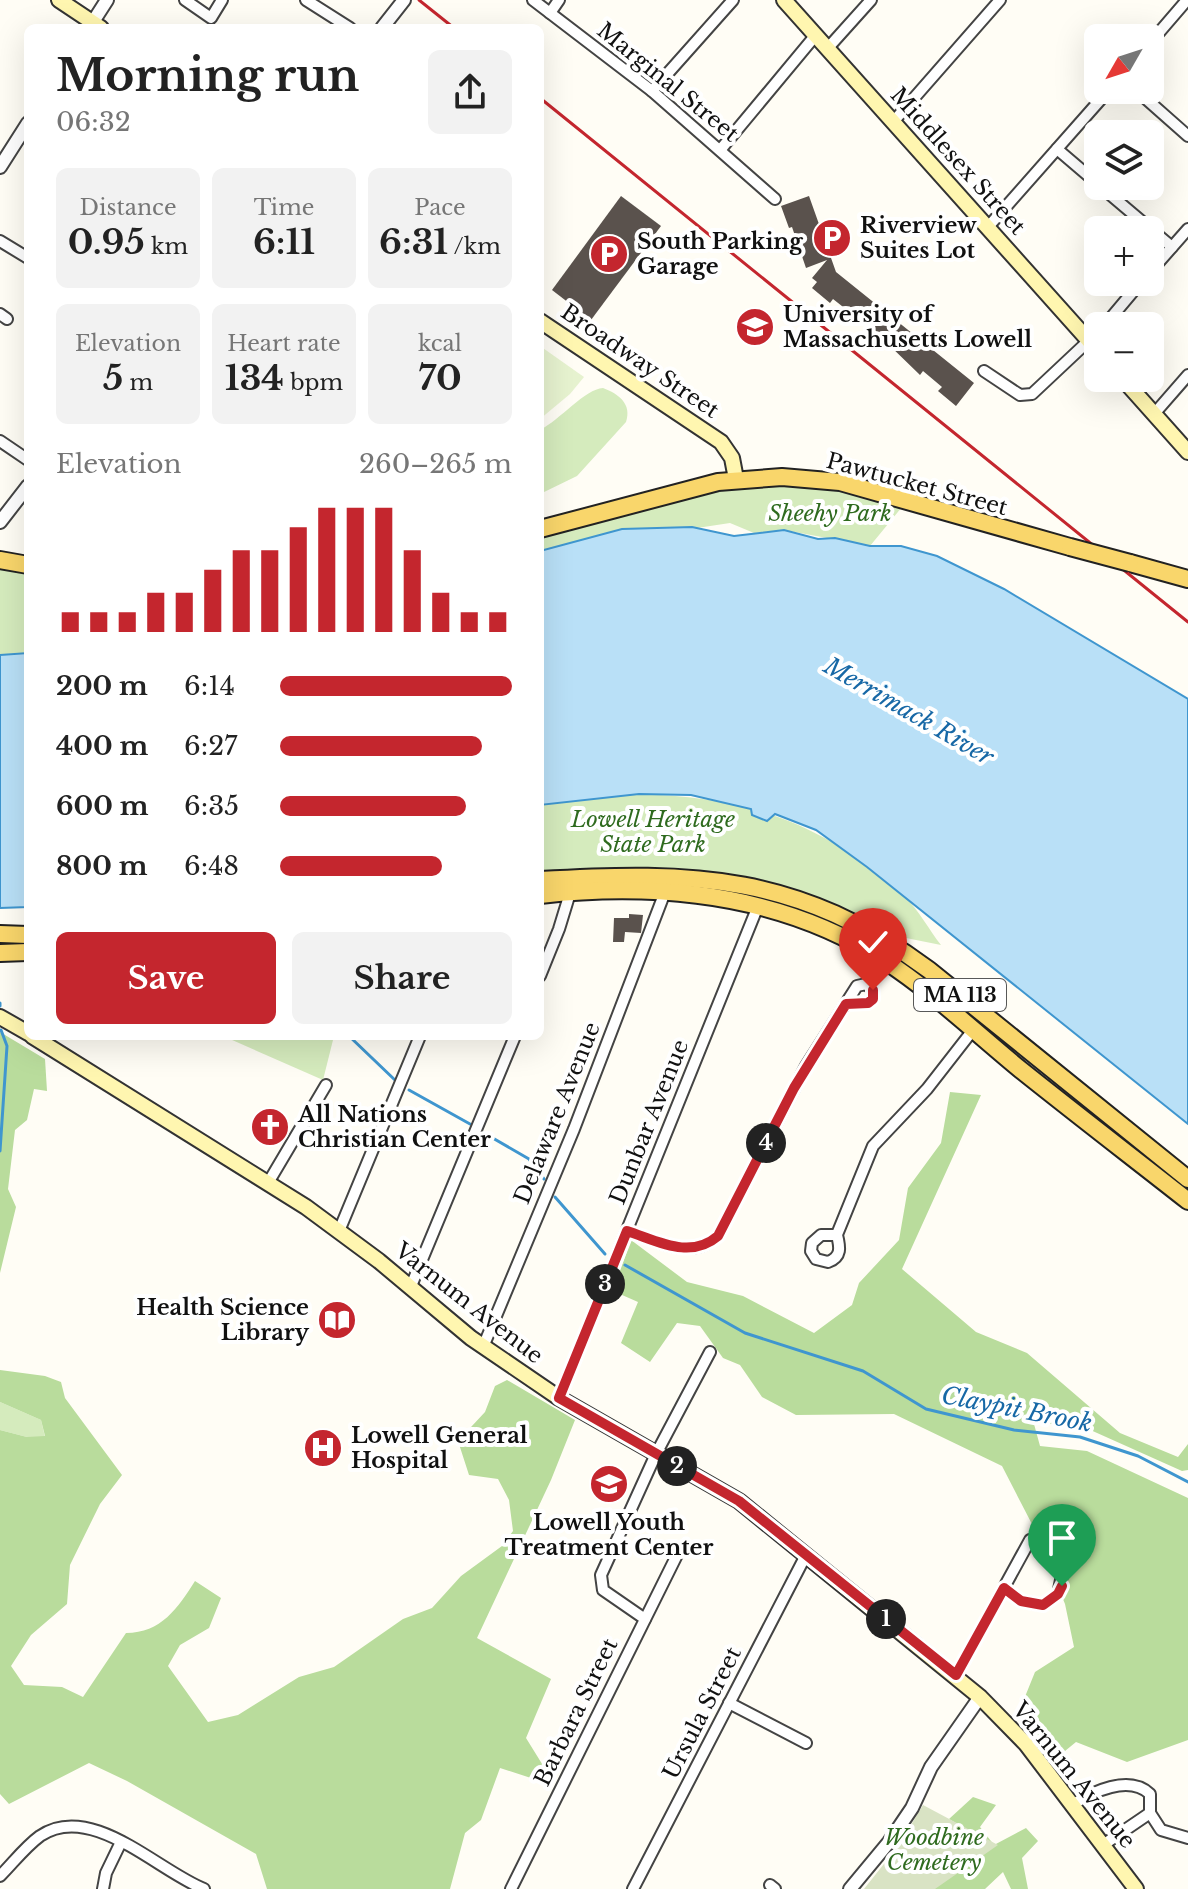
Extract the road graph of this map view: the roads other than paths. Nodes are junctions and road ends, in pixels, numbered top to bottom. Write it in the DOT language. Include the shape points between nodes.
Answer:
graph roads {
  1 [pos="59,0"];
  2 [pos="107,0"];
  3 [pos="185,0"];
  4 [pos="222,0"];
  5 [pos="306,0"];
  6 [pos="533,0"];
  7 [pos="559,0"];
  8 [pos="733,0"];
  9 [pos="784,0"];
  10 [pos="871,0"];
  11 [pos="1000,0"];
  12 [pos="1187,0"];
  13 [pos="400,5"];
  14 [pos="550,13"];
  15 [pos="91,24"];
  16 [pos="95,24"];
  17 [pos="344,24"];
  18 [pos="385,24"];
  19 [pos="1164,27"];
  20 [pos="815,36"];
  21 [pos="827,49"];
  22 [pos="652,91"];
  23 [pos="1097,104"];
  24 [pos="1152,104"];
  25 [pos="893,122"];
  26 [pos="24,129"];
  27 [pos="1188,136"];
  28 [pos="721,149"];
  29 [pos="1057,149"];
  30 [pos="0,167"];
  31 [pos="1084,172"];
  32 [pos="775,199"];
  33 [pos="1117,200"];
  34 [pos="988,227"];
  35 [pos="1188,229"];
  36 [pos="0,241"];
  37 [pos="1172,247"];
  38 [pos="24,256"];
  39 [pos="1164,256"];
  40 [pos="1129,296"];
  41 [pos="1116,312"];
  42 [pos="544,324"];
  43 [pos="1084,330"];
  44 [pos="1084,351"];
  45 [pos="984,371"];
  46 [pos="1188,375"];
  47 [pos="1134,392"];
  48 [pos="1154,414"];
  49 [pos="0,441"];
  50 [pos="1188,452"];
  51 [pos="24,457"];
  52 [pos="736,479"];
  53 [pos="24,491"];
  54 [pos="0,522"];
  55 [pos="544,528"];
  56 [pos="0,560"];
  57 [pos="24,564"];
  58 [pos="1188,579"];
  59 [pos="544,880"];
  60 [pos="665,892"];
  61 [pos="570,893"];
  62 [pos="544,895"];
  63 [pos="758,906"];
  64 [pos="0,934"];
  65 [pos="24,935"];
  66 [pos="24,952"];
  67 [pos="0,953"];
  68 [pos="544,966"];
  69 [pos="846,1004"];
  70 [pos="0,1017"];
  71 [pos="973,1030"];
  72 [pos="24,1031"];
  73 [pos="38,1040"];
  74 [pos="418,1040"];
  75 [pos="513,1040"];
  76 [pos="326,1085"];
  77 [pos="1188,1179"];
  78 [pos="268,1183"];
  79 [pos="1188,1201"];
  80 [pos="339,1231"];
  81 [pos="627,1231"];
  82 [pos="837,1235"];
  83 [pos="411,1286"];
  84 [pos="483,1347"];
  85 [pos="710,1352"];
  86 [pos="559,1398"];
  87 [pos="656,1454"];
  88 [pos="678,1553"];
  89 [pos="806,1555"];
  90 [pos="1004,1588"];
  91 [pos="645,1619"];
  92 [pos="956,1675"];
  93 [pos="980,1697"];
  94 [pos="729,1703"];
  95 [pos="806,1743"];
  96 [pos="1072,1805"];
  97 [pos="1150,1813"];
  98 [pos="1188,1838"];
  99 [pos="121,1842"];
  100 [pos="1103,1845"];
  101 [pos="0,1876"];
  102 [pos="1133,1888"];
  103 [pos="103,1889"];
  104 [pos="204,1889"];
  105 [pos="511,1889"];
  106 [pos="633,1889"];
  107 [pos="850,1889"];
  1 -- 15 [label="main road"];
  2 -- 16 [label="street"];
  3 -- 4 [label="street" via="211,18"];
  5 -- 17 [label="street"];
  6 -- 14 [label="street, Marginal Street"];
  7 -- 14 [label="street"];
  8 -- 22 [label="street"];
  9 -- 20 [label="main road, Middlesex Street"];
  10 -- 21 [label="street"];
  11 -- 25 [label="street"];
  12 -- 19 [label="street"];
  13 -- 18 [label="street"];
  14 -- 22 [label="street, Marginal Street"];
  20 -- 21 [label="main road, Middlesex Street"];
  20 -- 28 [label="street"];
  21 -- 25 [label="main road, Middlesex Street"];
  22 -- 28 [label="street, Marginal Street"];
  23 -- 29 [label="street"];
  24 -- 27 [label="street"];
  25 -- 34 [label="main road, Middlesex Street"];
  26 -- 30 [label="street"];
  28 -- 32 [label="street, Marginal Street"];
  29 -- 31 [label="street"];
  29 -- 34 [label="street"];
  33 -- 37 [label="street"];
  34 -- 43 [label="main road, Middlesex Street"];
  35 -- 37 [label="street"];
  36 -- 38 [label="street"];
  37 -- 39 [label="street"];
  40 -- 41 [label="street"];
  42 -- 52 [label="main road, Broadway Street" via="721,442 732,458"];
  44 -- 45 [label="street" via="1026,396"];
  46 -- 48 [label="street"];
  47 -- 48 [label="main road"];
  48 -- 50 [label="main road"];
  49 -- 51 [label="street"];
  52 -- 55 [label="main road, Pawtucket Street"];
  52 -- 58 [label="main road, Pawtucket Street, bridge" via="840,482"];
  53 -- 54 [label="street"];
  56 -- 57 [label="main road"];
  59 -- 77 [label="main road, MA 113" via="703,878 770,891 842,918 929,970"];
  60 -- 61 [label="main road, MA 113"];
  60 -- 63 [label="main road, MA 113"];
  60 -- 84 [label="street, Delaware Avenue"];
  61 -- 62 [label="main road, MA 113"];
  61 -- 68 [label="street"];
  63 -- 71 [label="main road, MA 113" via="823,927 862,947 915,981"];
  63 -- 81 [label="street, Dunbar Avenue"];
  64 -- 65 [label="main road"];
  66 -- 67 [label="main road"];
  69 -- 81 [label="street" via="800,1077 718,1236 691,1249"];
  70 -- 72 [label="main road, Varnum Avenue"];
  71 -- 79 [label="main road, MA 113"];
  71 -- 82 [label="street" via="873,1146"];
  73 -- 78 [label="main road, Varnum Avenue"];
  74 -- 80 [label="street"];
  75 -- 83 [label="street"];
  76 -- 78 [label="street"];
  78 -- 80 [label="main road, Varnum Avenue"];
  80 -- 83 [label="main road, Varnum Avenue"];
  81 -- 86 [label="street, Dunbar Avenue"];
  83 -- 84 [label="main road, Varnum Avenue"];
  84 -- 86 [label="main road, Varnum Avenue"];
  85 -- 87 [label="street"];
  86 -- 87 [label="main road, Varnum Avenue"];
  87 -- 89 [label="main road, Varnum Avenue" via="722,1490"];
  87 -- 91 [label="street" via="601,1575 603,1590"];
  88 -- 91 [label="street, Barbara Street"];
  89 -- 92 [label="main road, Varnum Avenue"];
  89 -- 94 [label="street, Ursula Street"];
  90 -- 90 [label="street" via="1030,1540 1052,1547 1064,1566 1058,1594 1043,1605 1021,1601"];
  90 -- 92 [label="street"];
  91 -- 105 [label="street, Barbara Street"];
  92 -- 93 [label="main road, Varnum Avenue"];
  93 -- 96 [label="main road, Varnum Avenue" via="1026,1744"];
  93 -- 107 [label="street" via="931,1767 912,1808"];
  94 -- 95 [label="street"];
  94 -- 106 [label="street, Ursula Street"];
  96 -- 97 [label="street" via="1109,1787 1140,1787 1150,1794"];
  96 -- 100 [label="main road, Varnum Avenue"];
  97 -- 98 [label="street" via="1161,1830"];
  97 -- 100 [label="street"];
  99 -- 101 [label="street" via="104,1831 55,1829 40,1836"];
  99 -- 103 [label="street"];
  99 -- 104 [label="street"];
  100 -- 102 [label="main road, Varnum Avenue"];
}
